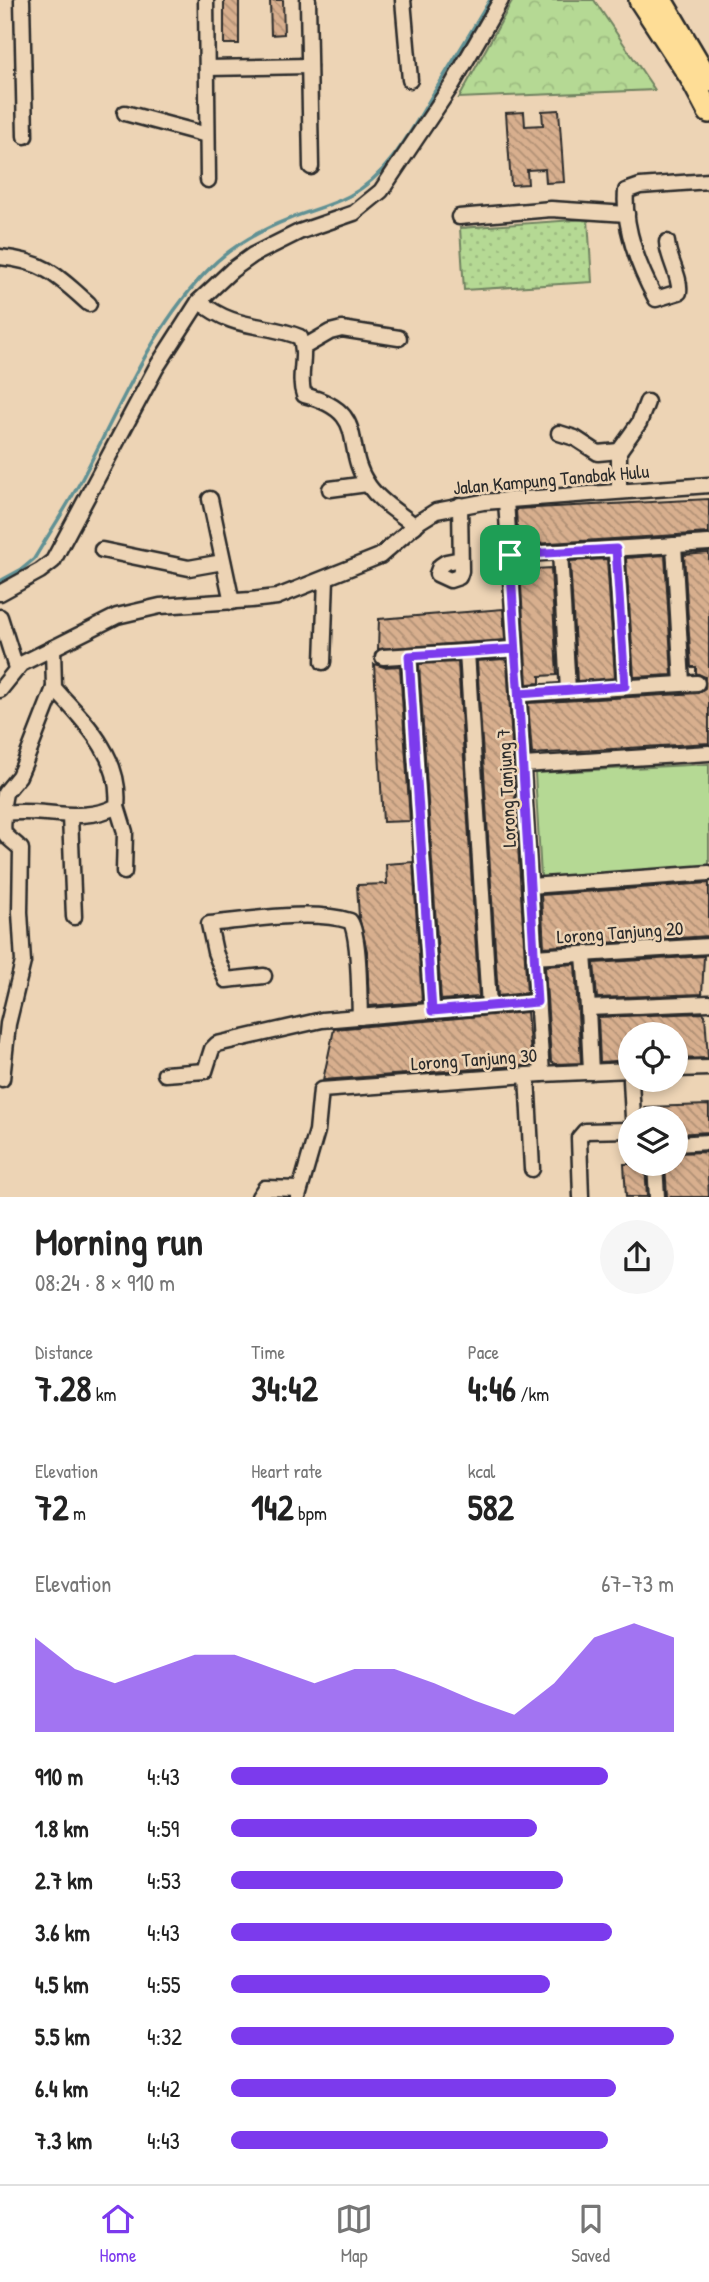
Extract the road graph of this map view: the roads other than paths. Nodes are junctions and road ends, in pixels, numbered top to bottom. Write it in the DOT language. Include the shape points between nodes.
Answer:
graph roads {
  1 [pos="22,0"];
  2 [pos="206,0"];
  3 [pos="308,0"];
  4 [pos="403,0"];
  5 [pos="501,0"];
  6 [pos="640,0"];
  7 [pos="662,0"];
  8 [pos="309,66"];
  9 [pos="206,68"];
  10 [pos="410,80"];
  11 [pos="709,81"];
  12 [pos="709,112"];
  13 [pos="125,113"];
  14 [pos="207,135"];
  15 [pos="25,136"];
  16 [pos="311,167"];
  17 [pos="208,180"];
  18 [pos="709,181"];
  19 [pos="627,214"];
  20 [pos="459,217"];
  21 [pos="667,242"];
  22 [pos="0,257"];
  23 [pos="199,301"];
  24 [pos="89,304"];
  25 [pos="399,338"];
  26 [pos="304,347"];
  27 [pos="647,402"];
  28 [pos="559,433"];
  29 [pos="619,451"];
  30 [pos="367,484"];
  31 [pos="709,485"];
  32 [pos="330,489"];
  33 [pos="619,492"];
  34 [pos="210,499"];
  35 [pos="506,500"];
  36 [pos="460,505"];
  37 [pos="415,526"];
  38 [pos="709,543"];
  39 [pos="674,545"];
  40 [pos="616,549"];
  41 [pos="102,550"];
  42 [pos="559,552"];
  43 [pos="510,555"];
  44 [pos="461,559"];
  45 [pos="223,562"];
  46 [pos="326,578"];
  47 [pos="0,593"];
  48 [pos="232,602"];
  49 [pos="0,617"];
  50 [pos="53,648"];
  51 [pos="515,649"];
  52 [pos="467,652"];
  53 [pos="409,656"];
  54 [pos="383,657"];
  55 [pos="323,662"];
  56 [pos="16,668"];
  57 [pos="682,683"];
  58 [pos="697,683"];
  59 [pos="625,686"];
  60 [pos="54,688"];
  61 [pos="0,690"];
  62 [pos="568,690"];
  63 [pos="519,694"];
  64 [pos="709,753"];
  65 [pos="524,765"];
  66 [pos="117,806"];
  67 [pos="5,813"];
  68 [pos="70,816"];
  69 [pos="124,872"];
  70 [pos="709,873"];
  71 [pos="530,886"];
  72 [pos="74,917"];
  73 [pos="709,947"];
  74 [pos="584,955"];
  75 [pos="534,957"];
  76 [pos="264,976"];
  77 [pos="537,1002"];
  78 [pos="709,1003"];
  79 [pos="489,1006"];
  80 [pos="588,1009"];
  81 [pos="432,1011"];
  82 [pos="360,1017"];
  83 [pos="709,1068"];
  84 [pos="688,1069"];
  85 [pos="618,1071"];
  86 [pos="591,1072"];
  87 [pos="165,1074"];
  88 [pos="535,1074"];
  89 [pos="2,1079"];
  90 [pos="618,1130"];
  91 [pos="709,1142"];
  92 [pos="688,1143"];
  93 [pos="533,1169"];
  94 [pos="656,1176"];
  95 [pos="299,1193"];
  96 [pos="259,1197"];
  97 [pos="581,1197"];
  98 [pos="657,1197"];
  1 -- 15 [label="street"];
  2 -- 9 [label="street"];
  3 -- 8 [label="street"];
  4 -- 10 [label="street"];
  5 -- 23 [label="street" via="452,85 381,191 354,213 299,232 253,255"];
  6 -- 12 [label="highway"];
  7 -- 11 [label="highway"];
  8 -- 9 [label="street"];
  8 -- 16 [label="street"];
  9 -- 14 [label="street"];
  13 -- 14 [label="street"];
  14 -- 17 [label="street"];
  18 -- 19 [label="street" via="626,191"];
  19 -- 20 [label="street" via="551,209"];
  19 -- 21 [label="street" via="635,251 656,299 674,295 680,288"];
  22 -- 24 [label="street" via="47,268"];
  23 -- 26 [label="street" via="242,324 300,337"];
  23 -- 47 [label="street" via="156,368 53,561"];
  25 -- 26 [label="street" via="342,329"];
  26 -- 30 [label="street" via="304,395 333,406 349,424"];
  27 -- 29 [label="street"];
  28 -- 29 [label="street" via="598,453"];
  29 -- 33 [label="street"];
  30 -- 32 [label="street"];
  30 -- 37 [label="street"];
  31 -- 33 [label="street, Jalan Kampung Tanabak Hulu"];
  33 -- 35 [label="street, Jalan Kampung Tanabak Hulu"];
  34 -- 45 [label="street"];
  35 -- 36 [label="street, Jalan Kampung Tanabak Hulu"];
  35 -- 43 [label="street, Lorong Tanjung 7"];
  36 -- 37 [label="street, Jalan Kampung Tanabak Hulu" via="436,511"];
  36 -- 44 [label="street"];
  37 -- 46 [label="street, Jalan Kampung Tanabak Hulu" via="380,556"];
  38 -- 39 [label="street"];
  39 -- 40 [label="street"];
  39 -- 57 [label="street"];
  40 -- 42 [label="street"];
  40 -- 59 [label="street"];
  41 -- 45 [label="street" via="189,568"];
  42 -- 43 [label="street"];
  42 -- 62 [label="street"];
  43 -- 51 [label="street, Lorong Tanjung 7"];
  45 -- 48 [label="street"];
  46 -- 48 [label="street, Jalan Kampung Tanabak Hulu" via="277,597"];
  46 -- 55 [label="street"];
  48 -- 50 [label="street, Jalan Kampung Tanabak Hulu" via="160,606 128,613"];
  49 -- 56 [label="street"];
  50 -- 56 [label="street, Jalan Kampung Tanabak Hulu"];
  50 -- 60 [label="street"];
  51 -- 52 [label="street"];
  51 -- 63 [label="street, Lorong Tanjung 7"];
  52 -- 53 [label="street"];
  52 -- 79 [label="street"];
  53 -- 54 [label="street"];
  53 -- 81 [label="street"];
  56 -- 61 [label="street"];
  57 -- 58 [label="street"];
  57 -- 59 [label="street"];
  59 -- 62 [label="street"];
  60 -- 66 [label="street" via="103,747 116,780"];
  60 -- 67 [label="street" via="25,762 5,793"];
  62 -- 63 [label="street"];
  63 -- 65 [label="street, Lorong Tanjung 7"];
  64 -- 65 [label="street"];
  65 -- 71 [label="street, Lorong Tanjung 7"];
  66 -- 68 [label="street"];
  66 -- 69 [label="street" via="125,832"];
  67 -- 68 [label="street"];
  67 -- 89 [label="street" via="3,832 21,849 23,962 8,1024"];
  68 -- 72 [label="street"];
  70 -- 71 [label="street"];
  71 -- 75 [label="street, Lorong Tanjung 7"];
  73 -- 74 [label="street, Lorong Tanjung 20"];
  74 -- 75 [label="street, Lorong Tanjung 20"];
  74 -- 80 [label="street"];
  75 -- 77 [label="street, Lorong Tanjung 7"];
  76 -- 82 [label="street" via="226,981 209,924 281,917 350,921"];
  77 -- 79 [label="street"];
  77 -- 88 [label="street, Lorong Tanjung 7"];
  78 -- 80 [label="street"];
  79 -- 81 [label="street"];
  80 -- 86 [label="street"];
  81 -- 82 [label="street"];
  82 -- 87 [label="street" via="324,1020 217,1044 205,1071"];
  83 -- 84 [label="street"];
  85 -- 86 [label="street, Lorong Tanjung 30"];
  86 -- 88 [label="street, Lorong Tanjung 30"];
  88 -- 93 [label="street, Lorong Tanjung 7"];
  88 -- 95 [label="street, Lorong Tanjung 30" via="321,1090 317,1131"];
  90 -- 97 [label="street" via="585,1131 579,1138"];
  91 -- 92 [label="street"];
  94 -- 98 [label="street"];
  95 -- 96 [label="street" via="265,1188"];
}
